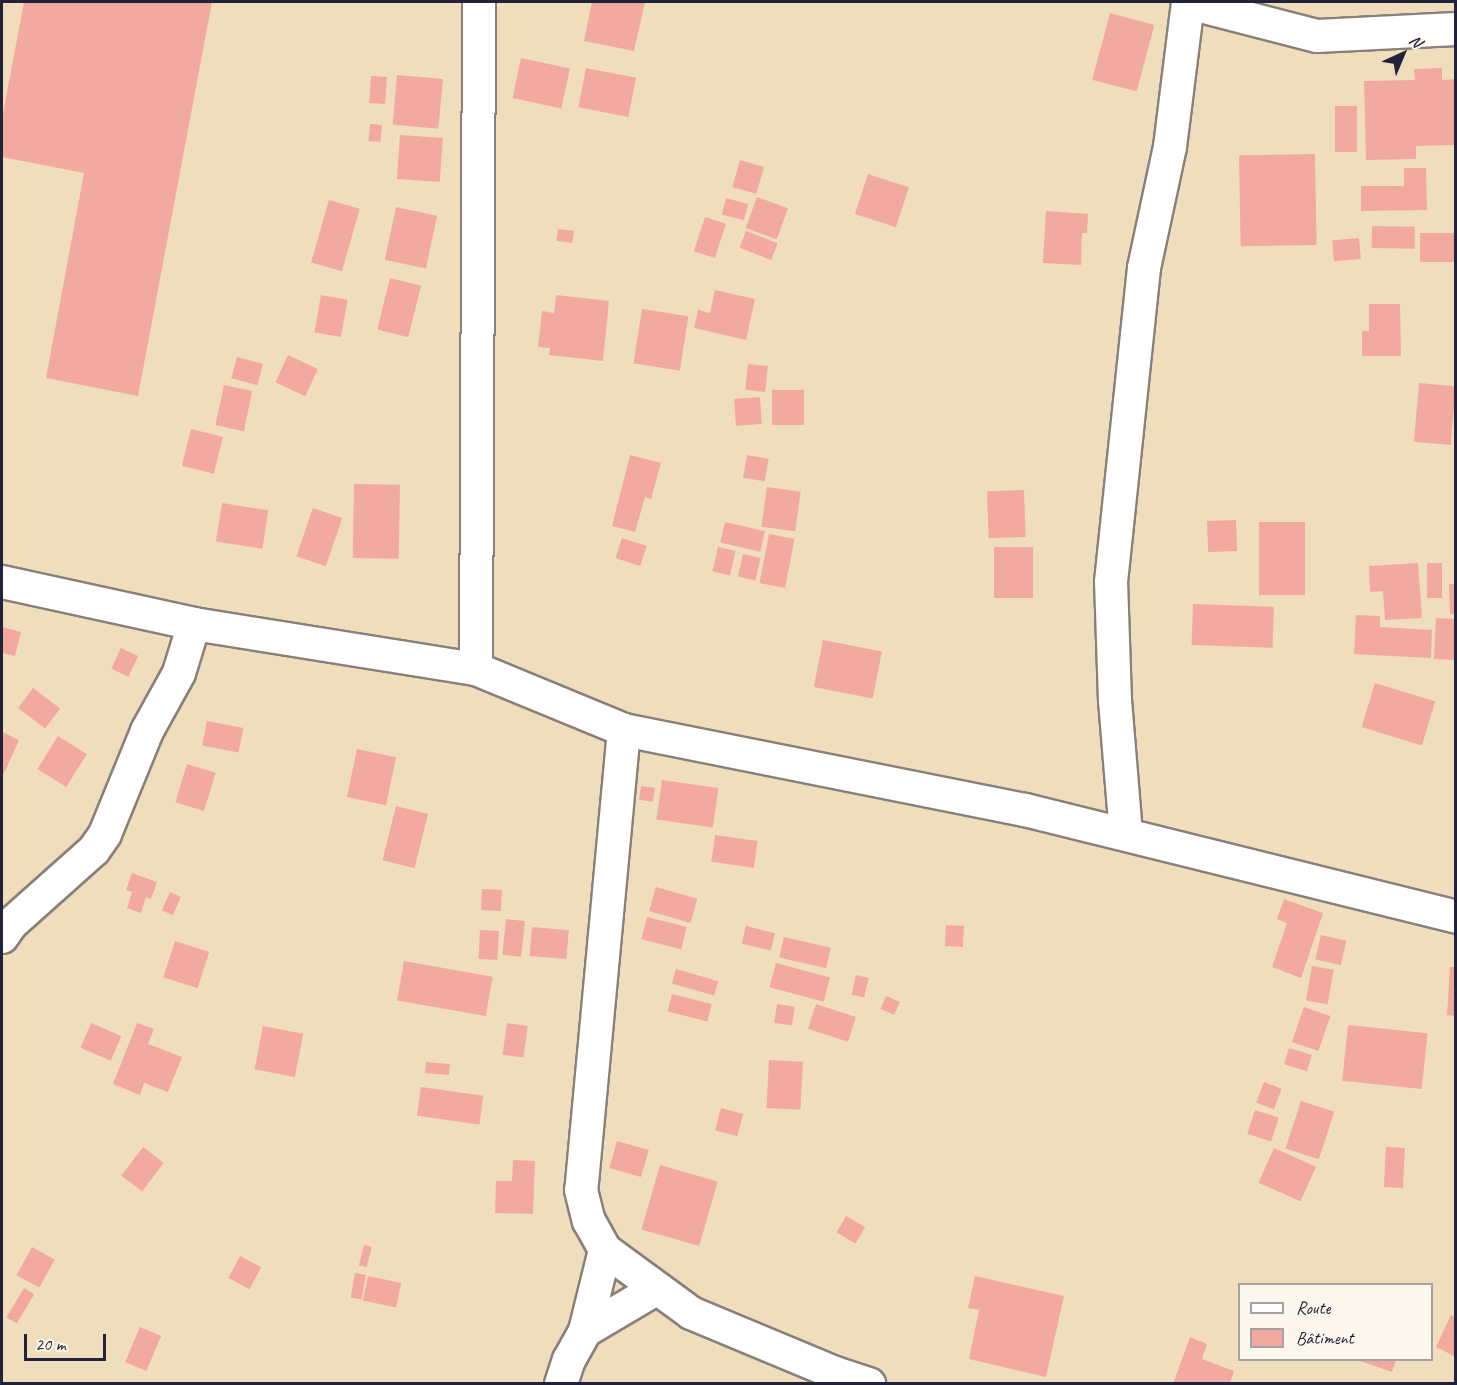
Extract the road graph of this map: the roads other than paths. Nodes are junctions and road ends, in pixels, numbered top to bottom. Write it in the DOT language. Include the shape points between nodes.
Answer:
graph roads {
  1 [pos="479,2"];
  2 [pos="1189,2"];
  3 [pos="1455,28"];
  4 [pos="2,582"];
  5 [pos="194,624"];
  6 [pos="476,669"];
  7 [pos="624,729"];
  8 [pos="1126,834"];
  9 [pos="1455,917"];
  10 [pos="2,937"];
  11 [pos="605,1250"];
  12 [pos="656,1289"];
  13 [pos="585,1331"];
  14 [pos="561,1383"];
  15 [pos="869,1383"];
  1 -- 6 [label="street"];
  2 -- 3 [label="street" via="1317,36"];
  2 -- 8 [label="street" via="1170,147 1144,268 1112,582 1115,701"];
  4 -- 5 [label="street"];
  5 -- 6 [label="street"];
  5 -- 10 [label="street" via="178,673 147,731 105,834 94,850 11,924"];
  6 -- 7 [label="street"];
  7 -- 8 [label="street"];
  7 -- 11 [label="street" via="581,1190 589,1221"];
  8 -- 9 [label="street"];
  11 -- 12 [label="street"];
  11 -- 13 [label="street"];
  12 -- 13 [label="street"];
  12 -- 15 [label="street" via="691,1313 835,1373"];
  13 -- 14 [label="street"];
}
